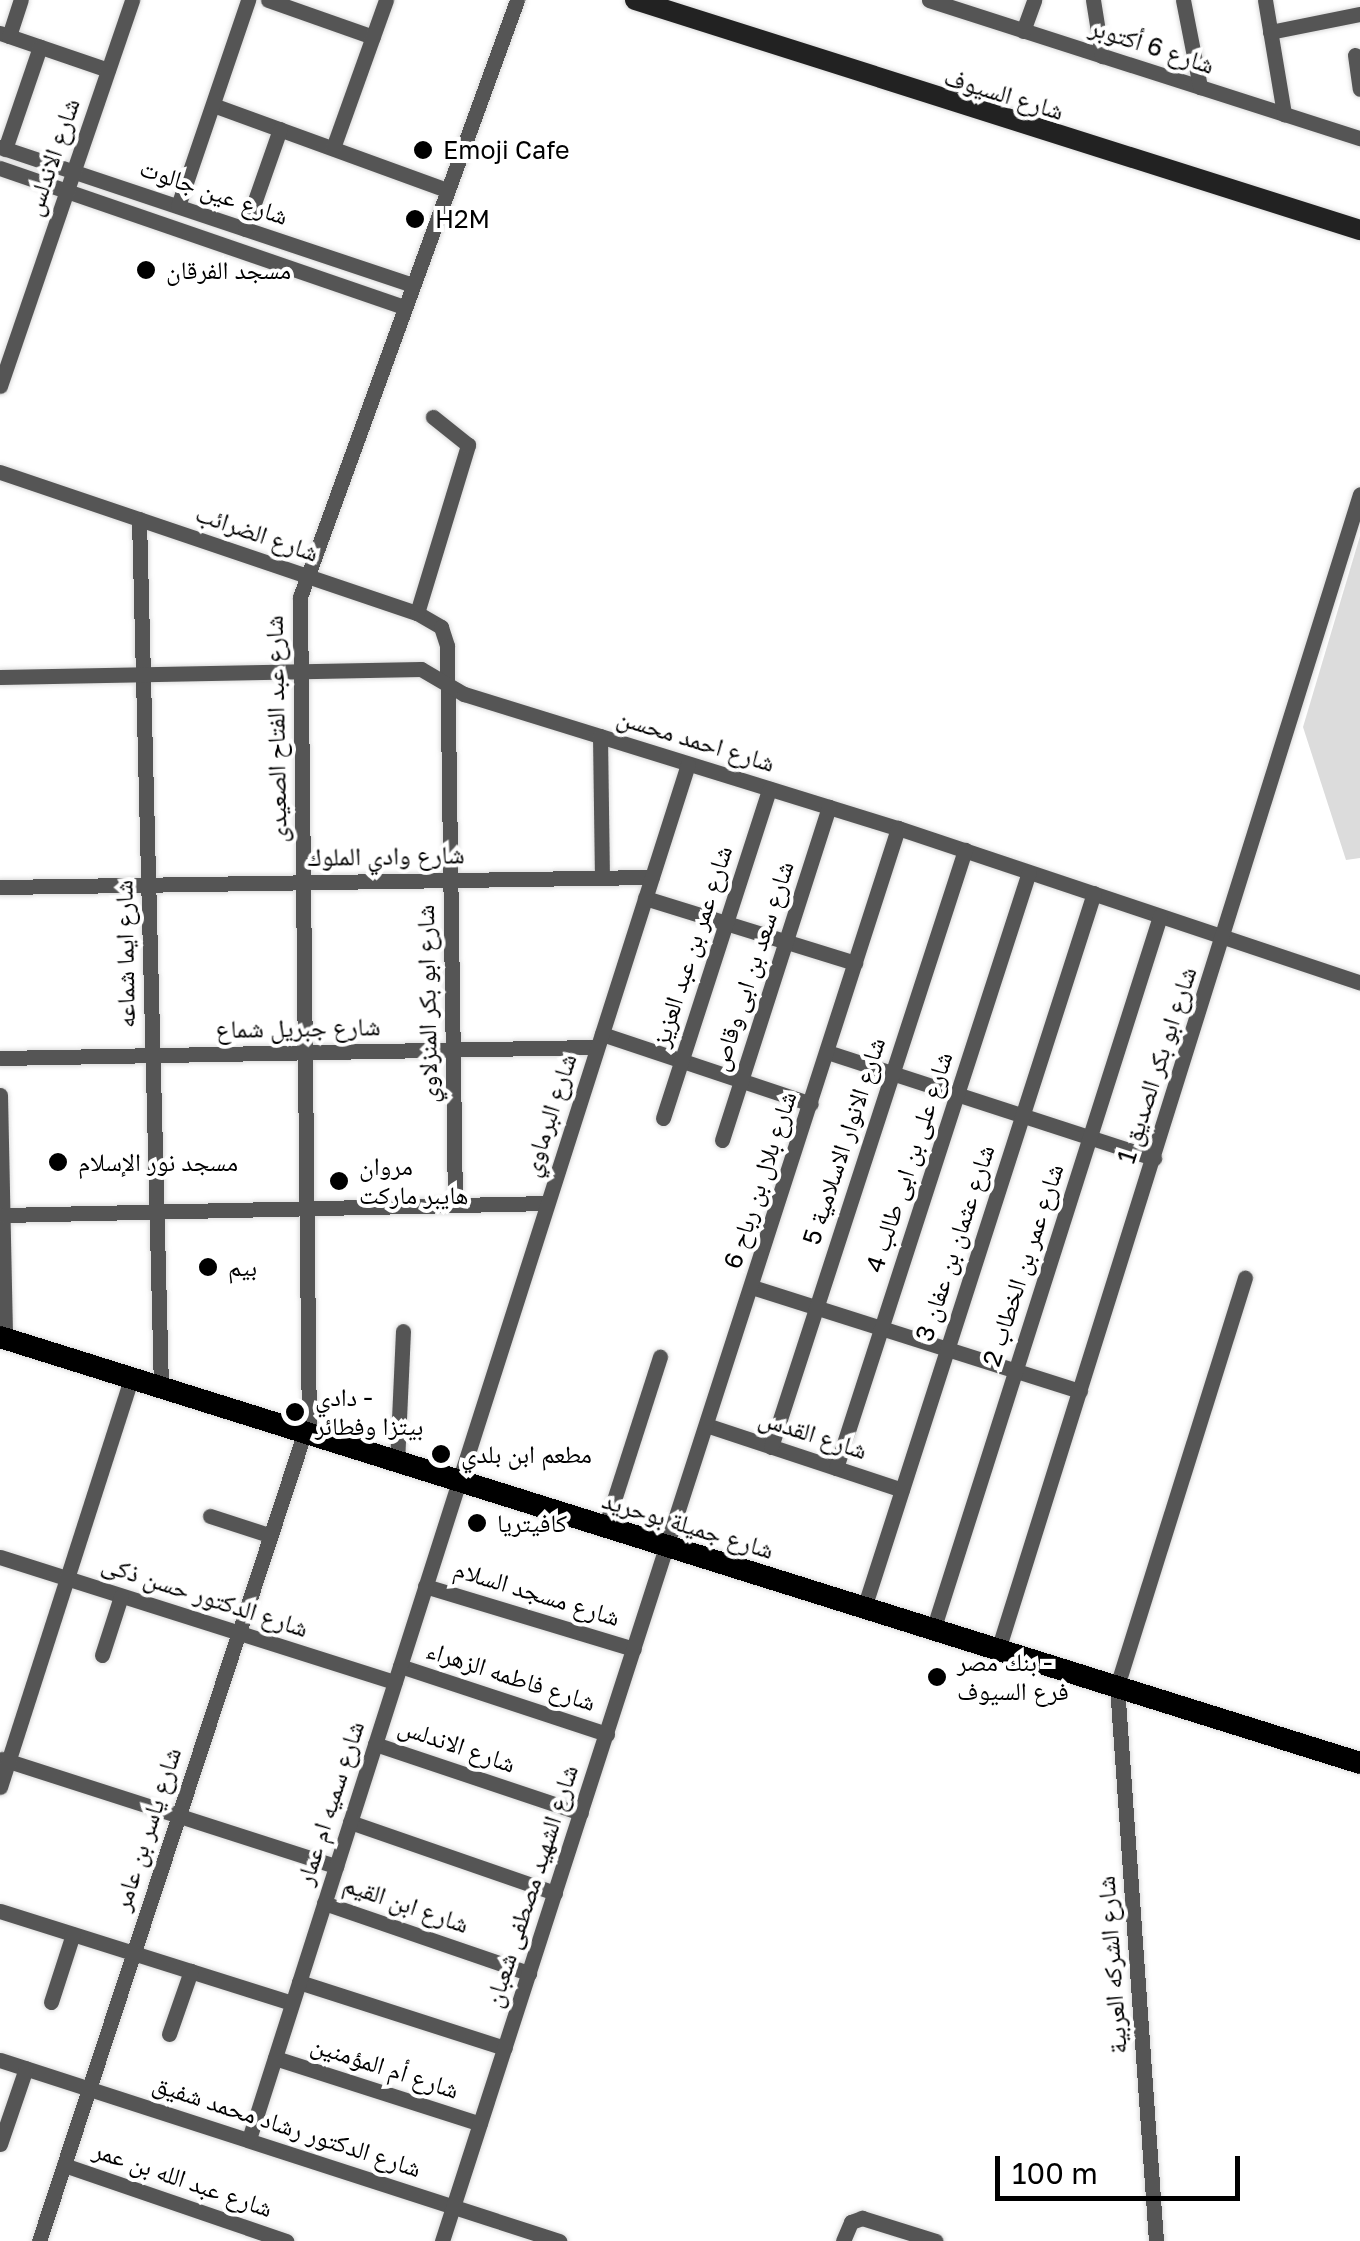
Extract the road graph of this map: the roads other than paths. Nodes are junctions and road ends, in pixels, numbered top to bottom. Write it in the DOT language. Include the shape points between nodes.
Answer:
graph roads {
  1 [pos="21,0"];
  2 [pos="132,0"];
  3 [pos="248,0"];
  4 [pos="268,0"];
  5 [pos="386,0"];
  6 [pos="517,0"];
  7 [pos="635,0"];
  8 [pos="929,0"];
  9 [pos="1034,0"];
  10 [pos="1093,0"];
  11 [pos="1183,0"];
  12 [pos="1264,0"];
  13 [pos="1360,14"];
  14 [pos="1024,31"];
  15 [pos="1270,32"];
  16 [pos="4,34"];
  17 [pos="372,37"];
  18 [pos="40,46"];
  19 [pos="1356,55"];
  20 [pos="1102,56"];
  21 [pos="108,70"];
  22 [pos="1200,87"];
  23 [pos="1360,89"];
  24 [pos="213,105"];
  25 [pos="1284,114"];
  26 [pos="280,129"];
  27 [pos="1360,138"];
  28 [pos="2,148"];
  29 [pos="333,148"];
  30 [pos="0,168"];
  31 [pos="74,171"];
  32 [pos="67,190"];
  33 [pos="447,190"];
  34 [pos="178,206"];
  35 [pos="245,228"];
  36 [pos="1360,230"];
  37 [pos="412,285"];
  38 [pos="404,307"];
  39 [pos="0,386"];
  40 [pos="433,417"];
  41 [pos="0,472"];
  42 [pos="1360,494"];
  43 [pos="139,519"];
  44 [pos="306,576"];
  45 [pos="417,613"];
  46 [pos="301,670"];
  47 [pos="143,674"];
  48 [pos="0,677"];
  49 [pos="446,682"];
  50 [pos="600,736"];
  51 [pos="688,764"];
  52 [pos="768,789"];
  53 [pos="828,807"];
  54 [pos="898,828"];
  55 [pos="965,850"];
  56 [pos="1029,872"];
  57 [pos="652,877"];
  58 [pos="602,878"];
  59 [pos="450,880"];
  60 [pos="303,882"];
  61 [pos="148,885"];
  62 [pos="0,888"];
  63 [pos="1094,893"];
  64 [pos="645,898"];
  65 [pos="1160,916"];
  66 [pos="726,923"];
  67 [pos="1224,937"];
  68 [pos="786,942"];
  69 [pos="855,963"];
  70 [pos="1360,983"];
  71 [pos="599,1040"];
  72 [pos="452,1050"];
  73 [pos="305,1052"];
  74 [pos="828,1052"];
  75 [pos="152,1055"];
  76 [pos="0,1058"];
  77 [pos="682,1061"];
  78 [pos="892,1073"];
  79 [pos="741,1081"];
  80 [pos="957,1094"];
  81 [pos="0,1095"];
  82 [pos="811,1104"];
  83 [pos="1022,1115"];
  84 [pos="663,1118"];
  85 [pos="1090,1137"];
  86 [pos="722,1140"];
  87 [pos="1154,1158"];
  88 [pos="547,1203"];
  89 [pos="456,1205"];
  90 [pos="306,1208"];
  91 [pos="156,1212"];
  92 [pos="3,1215"];
  93 [pos="1244,1278"];
  94 [pos="752,1286"];
  95 [pos="816,1307"];
  96 [pos="882,1328"];
  97 [pos="403,1331"];
  98 [pos="3,1338"];
  99 [pos="947,1349"];
  100 [pos="660,1357"];
  101 [pos="1016,1370"];
  102 [pos="130,1379"];
  103 [pos="161,1388"];
  104 [pos="1080,1391"];
  105 [pos="708,1426"];
  106 [pos="306,1435"];
  107 [pos="771,1446"];
  108 [pos="398,1463"];
  109 [pos="836,1468"];
  110 [pos="458,1482"];
  111 [pos="902,1490"];
  112 [pos="210,1516"];
  113 [pos="605,1528"];
  114 [pos="270,1536"];
  115 [pos="667,1547"];
  116 [pos="0,1557"];
  117 [pos="67,1578"];
  118 [pos="425,1586"];
  119 [pos="121,1596"];
  120 [pos="864,1608"];
  121 [pos="933,1630"];
  122 [pos="238,1633"];
  123 [pos="634,1649"];
  124 [pos="998,1650"];
  125 [pos="102,1655"];
  126 [pos="397,1674"];
  127 [pos="1117,1686"];
  128 [pos="607,1734"];
  129 [pos="375,1744"];
  130 [pos="4,1760"];
  131 [pos="1360,1763"];
  132 [pos="0,1786"];
  133 [pos="581,1814"];
  134 [pos="178,1816"];
  135 [pos="350,1822"];
  136 [pos="336,1866"];
  137 [pos="555,1893"];
  138 [pos="324,1903"];
  139 [pos="0,1910"];
  140 [pos="74,1934"];
  141 [pos="133,1952"];
  142 [pos="191,1970"];
  143 [pos="529,1972"];
  144 [pos="299,1982"];
  145 [pos="51,2002"];
  146 [pos="292,2003"];
  147 [pos="169,2034"];
  148 [pos="505,2048"];
  149 [pos="275,2058"];
  150 [pos="0,2060"];
  151 [pos="26,2068"];
  152 [pos="88,2088"];
  153 [pos="480,2124"];
  154 [pos="249,2139"];
  155 [pos="0,2144"];
  156 [pos="64,2165"];
  157 [pos="454,2206"];
  158 [pos="43,2240"];
  159 [pos="286,2241"];
  160 [pos="442,2241"];
  161 [pos="559,2241"];
  162 [pos="844,2241"];
  163 [pos="936,2241"];
  164 [pos="1156,2241"];
  1 -- 16 [label="street"];
  2 -- 21 [label="street, شارع الاندلس"];
  3 -- 24 [label="street"];
  4 -- 17 [label="street"];
  5 -- 17 [label="street"];
  6 -- 33 [label="street, شارع عبد الفتاح الصعيدى"];
  7 -- 36 [label="main road, شارع السيوف"];
  8 -- 14 [label="street, شارع 6 أكتوبر"];
  9 -- 14 [label="street"];
  10 -- 20 [label="street"];
  11 -- 22 [label="street"];
  12 -- 15 [label="street"];
  13 -- 15 [label="street"];
  14 -- 20 [label="street, شارع 6 أكتوبر"];
  15 -- 25 [label="street"];
  16 -- 18 [label="street"];
  17 -- 29 [label="street"];
  18 -- 21 [label="street"];
  18 -- 28 [label="street"];
  19 -- 23 [label="street"];
  20 -- 22 [label="street, شارع 6 أكتوبر"];
  21 -- 31 [label="street, شارع الاندلس"];
  22 -- 25 [label="street, شارع 6 أكتوبر"];
  24 -- 26 [label="street"];
  24 -- 34 [label="street"];
  25 -- 27 [label="street, شارع 6 أكتوبر"];
  26 -- 29 [label="street"];
  26 -- 35 [label="street"];
  28 -- 31 [label="street, شارع عين جالوت"];
  29 -- 33 [label="street"];
  30 -- 32 [label="street, شارع عين جالوت"];
  31 -- 32 [label="street, شارع الاندلس"];
  31 -- 34 [label="street, شارع عين جالوت"];
  32 -- 38 [label="street, شارع عين جالوت"];
  32 -- 39 [label="street, شارع الاندلس"];
  33 -- 37 [label="street, شارع عبد الفتاح الصعيدى"];
  34 -- 35 [label="street, شارع عين جالوت"];
  35 -- 37 [label="street, شارع عين جالوت"];
  37 -- 38 [label="street, شارع عبد الفتاح الصعيدى"];
  38 -- 44 [label="street, شارع عبد الفتاح الصعيدى"];
  40 -- 45 [label="street" via="468,445"];
  41 -- 43 [label="street, شارع الضرائب"];
  42 -- 67 [label="street, شارع ابو بكر الصديق 1"];
  43 -- 44 [label="street, شارع الضرائب"];
  43 -- 47 [label="street, شارع ايما شماعه"];
  44 -- 45 [label="street, شارع الضرائب"];
  44 -- 46 [label="street, شارع عبد الفتاح الصعيدى"];
  45 -- 49 [label="street" via="446,636"];
  46 -- 47 [label="street, شارع احمد محسن"];
  46 -- 49 [label="street, شارع احمد محسن" via="411,668"];
  46 -- 60 [label="street, شارع عبد الفتاح الصعيدى"];
  47 -- 48 [label="street, شارع احمد محسن"];
  47 -- 61 [label="street, شارع ايما شماعه"];
  49 -- 50 [label="street, شارع احمد محسن"];
  49 -- 59 [label="street, شارع ابو بكر المنزلاوي"];
  50 -- 51 [label="street, شارع احمد محسن"];
  50 -- 58 [label="street"];
  51 -- 52 [label="street, شارع احمد محسن"];
  51 -- 57 [label="street, شارع البرماوي"];
  52 -- 53 [label="street, شارع احمد محسن"];
  52 -- 66 [label="street, شارع عمر بن عبد العزيز"];
  53 -- 54 [label="street, شارع احمد محسن"];
  53 -- 68 [label="street, شارع سعد بن ابى وقاص"];
  54 -- 55 [label="street, شارع احمد محسن"];
  54 -- 69 [label="street, شارع بلال بن رباح 6"];
  55 -- 56 [label="street, شارع احمد محسن"];
  55 -- 78 [label="street, شارع الانوار الاسلامية 5"];
  56 -- 63 [label="street, شارع احمد محسن"];
  56 -- 80 [label="street, شارع على بن ابى طالب 4"];
  57 -- 58 [label="street, شارع وادي الملوك"];
  57 -- 64 [label="street, شارع البرماوي"];
  58 -- 59 [label="street, شارع وادي الملوك"];
  59 -- 60 [label="street, شارع وادي الملوك"];
  59 -- 72 [label="street, شارع ابو بكر المنزلاوي"];
  60 -- 61 [label="street, شارع وادي الملوك"];
  60 -- 73 [label="street, شارع عبد الفتاح الصعيدى"];
  61 -- 62 [label="street, شارع وادي الملوك"];
  61 -- 75 [label="street, شارع ايما شماعه"];
  63 -- 65 [label="street, شارع احمد محسن"];
  63 -- 83 [label="street, شارع عثمان بن عفان 3"];
  64 -- 66 [label="street"];
  64 -- 71 [label="street, شارع البرماوي"];
  65 -- 67 [label="street, شارع احمد محسن"];
  65 -- 85 [label="street, شارع عمر بن الخطاب 2"];
  66 -- 68 [label="street"];
  66 -- 77 [label="street, شارع عمر بن عبد العزيز"];
  67 -- 70 [label="street, شارع احمد محسن"];
  67 -- 87 [label="street, شارع ابو بكر الصديق 1"];
  68 -- 69 [label="street"];
  68 -- 79 [label="street, شارع سعد بن ابى وقاص"];
  69 -- 74 [label="street, شارع بلال بن رباح 6"];
  71 -- 72 [label="street, شارع جبريل شماع"];
  71 -- 77 [label="street, شارع جبريل شماع"];
  71 -- 88 [label="street, شارع البرماوي"];
  72 -- 73 [label="street, شارع جبريل شماع"];
  72 -- 89 [label="street, شارع ابو بكر المنزلاوي"];
  73 -- 75 [label="street, شارع جبريل شماع"];
  73 -- 90 [label="street, شارع عبد الفتاح الصعيدى"];
  74 -- 78 [label="street"];
  74 -- 82 [label="street, شارع بلال بن رباح 6"];
  75 -- 76 [label="street, شارع جبريل شماع"];
  75 -- 91 [label="street, شارع ايما شماعه"];
  77 -- 79 [label="street, شارع جبريل شماع"];
  77 -- 84 [label="street, شارع عمر بن عبد العزيز"];
  78 -- 80 [label="street"];
  78 -- 95 [label="street, شارع الانوار الاسلامية 5"];
  79 -- 82 [label="street, شارع جبريل شماع"];
  79 -- 86 [label="street, شارع سعد بن ابى وقاص"];
  80 -- 83 [label="street"];
  80 -- 96 [label="street, شارع على بن ابى طالب 4"];
  81 -- 92 [label="street"];
  82 -- 94 [label="street, شارع بلال بن رباح 6"];
  83 -- 85 [label="street"];
  83 -- 99 [label="street, شارع عثمان بن عفان 3"];
  85 -- 87 [label="street"];
  85 -- 101 [label="street, شارع عمر بن الخطاب 2"];
  87 -- 104 [label="street, شارع ابو بكر الصديق 1"];
  88 -- 89 [label="street"];
  88 -- 110 [label="street, شارع البرماوي"];
  89 -- 90 [label="street"];
  90 -- 91 [label="street"];
  90 -- 106 [label="street, شارع عبد الفتاح الصعيدى"];
  91 -- 92 [label="street"];
  91 -- 103 [label="street, شارع ايما شماعه"];
  92 -- 98 [label="street"];
  93 -- 127 [label="street"];
  94 -- 95 [label="street"];
  94 -- 105 [label="street, شارع بلال بن رباح 6"];
  95 -- 96 [label="street"];
  95 -- 107 [label="street, شارع الانوار الاسلامية 5"];
  96 -- 99 [label="street"];
  96 -- 109 [label="street, شارع على بن ابى طالب 4"];
  97 -- 108 [label="street"];
  98 -- 102 [label="main road, شارع جميلة بوحريد"];
  99 -- 101 [label="street"];
  99 -- 111 [label="street, شارع عثمان بن عفان 3"];
  100 -- 113 [label="street"];
  101 -- 104 [label="street"];
  101 -- 121 [label="street, شارع عمر بن الخطاب 2"];
  102 -- 103 [label="main road, شارع جميلة بوحريد"];
  102 -- 117 [label="street"];
  103 -- 106 [label="main road, شارع جميلة بوحريد"];
  104 -- 124 [label="street, شارع ابو بكر الصديق 1"];
  105 -- 107 [label="street, شارع القدس"];
  105 -- 115 [label="street, شارع بلال بن رباح 6"];
  106 -- 108 [label="main road, شارع جميلة بوحريد"];
  106 -- 114 [label="street, شارع ياسر بن عامر"];
  107 -- 109 [label="street, شارع القدس"];
  108 -- 110 [label="main road, شارع جميلة بوحريد"];
  109 -- 111 [label="street, شارع القدس"];
  110 -- 113 [label="main road, شارع جميلة بوحريد"];
  110 -- 118 [label="street, شارع سميه ام عمار"];
  111 -- 120 [label="street, شارع عثمان بن عفان 3"];
  112 -- 114 [label="street"];
  113 -- 115 [label="main road, شارع جميلة بوحريد"];
  114 -- 122 [label="street, شارع ياسر بن عامر"];
  115 -- 120 [label="main road, شارع جميلة بوحريد"];
  115 -- 123 [label="street, شارع الشهيد مصطفى شعبان"];
  116 -- 117 [label="street, شارع الدكتور حسن ذكى"];
  117 -- 119 [label="street, شارع الدكتور حسن ذكى"];
  117 -- 130 [label="street"];
  118 -- 123 [label="street, شارع مسجد السلام"];
  118 -- 126 [label="street, شارع سميه ام عمار"];
  119 -- 122 [label="street, شارع الدكتور حسن ذكى"];
  119 -- 125 [label="street"];
  120 -- 121 [label="main road, شارع جميلة بوحريد"];
  121 -- 124 [label="main road, شارع جميلة بوحريد"];
  122 -- 126 [label="street, شارع الدكتور حسن ذكى"];
  122 -- 134 [label="street, شارع ياسر بن عامر"];
  123 -- 128 [label="street, شارع الشهيد مصطفى شعبان"];
  124 -- 127 [label="main road, شارع جميلة بوحريد"];
  126 -- 128 [label="street, شارع فاطمه الزهراء"];
  126 -- 129 [label="street, شارع سميه ام عمار"];
  127 -- 131 [label="main road, شارع جميلة بوحريد"];
  127 -- 164 [label="street, شارع الشركه العربية"];
  128 -- 133 [label="street, شارع الشهيد مصطفى شعبان"];
  129 -- 133 [label="street, شارع الاندلس"];
  129 -- 135 [label="street, شارع سميه ام عمار"];
  130 -- 132 [label="street"];
  130 -- 134 [label="street"];
  133 -- 137 [label="street, شارع الشهيد مصطفى شعبان"];
  134 -- 136 [label="street"];
  134 -- 141 [label="street, شارع ياسر بن عامر"];
  135 -- 136 [label="street, شارع سميه ام عمار"];
  135 -- 137 [label="street"];
  136 -- 138 [label="street, شارع سميه ام عمار"];
  137 -- 143 [label="street, شارع الشهيد مصطفى شعبان"];
  138 -- 143 [label="street, شارع ابن القيم"];
  138 -- 144 [label="street, شارع سميه ام عمار"];
  139 -- 140 [label="street"];
  140 -- 141 [label="street"];
  140 -- 145 [label="street"];
  141 -- 142 [label="street"];
  141 -- 152 [label="street, شارع ياسر بن عامر"];
  142 -- 146 [label="street"];
  142 -- 147 [label="street"];
  143 -- 148 [label="street, شارع الشهيد مصطفى شعبان"];
  144 -- 146 [label="street, شارع سميه ام عمار"];
  144 -- 148 [label="street"];
  146 -- 149 [label="street, شارع سميه ام عمار"];
  148 -- 153 [label="street, شارع الشهيد مصطفى شعبان"];
  149 -- 153 [label="street, شارع أم المؤمنين"];
  149 -- 154 [label="street, شارع سميه ام عمار"];
  150 -- 151 [label="street, شارع الدكتور رشاد محمد شفيق"];
  151 -- 152 [label="street, شارع الدكتور رشاد محمد شفيق"];
  151 -- 155 [label="street"];
  152 -- 154 [label="street, شارع الدكتور رشاد محمد شفيق"];
  152 -- 156 [label="street, شارع ياسر بن عامر"];
  153 -- 157 [label="street, شارع الشهيد مصطفى شعبان"];
  154 -- 157 [label="street, شارع الدكتور رشاد محمد شفيق"];
  156 -- 158 [label="street, شارع ياسر بن عامر"];
  156 -- 159 [label="street, شارع عبد الله بن عمر"];
  157 -- 160 [label="street, شارع الشهيد مصطفى شعبان"];
  157 -- 161 [label="street, شارع الدكتور رشاد محمد شفيق"];
  162 -- 163 [label="street" via="851,2222 862,2218"];
}
